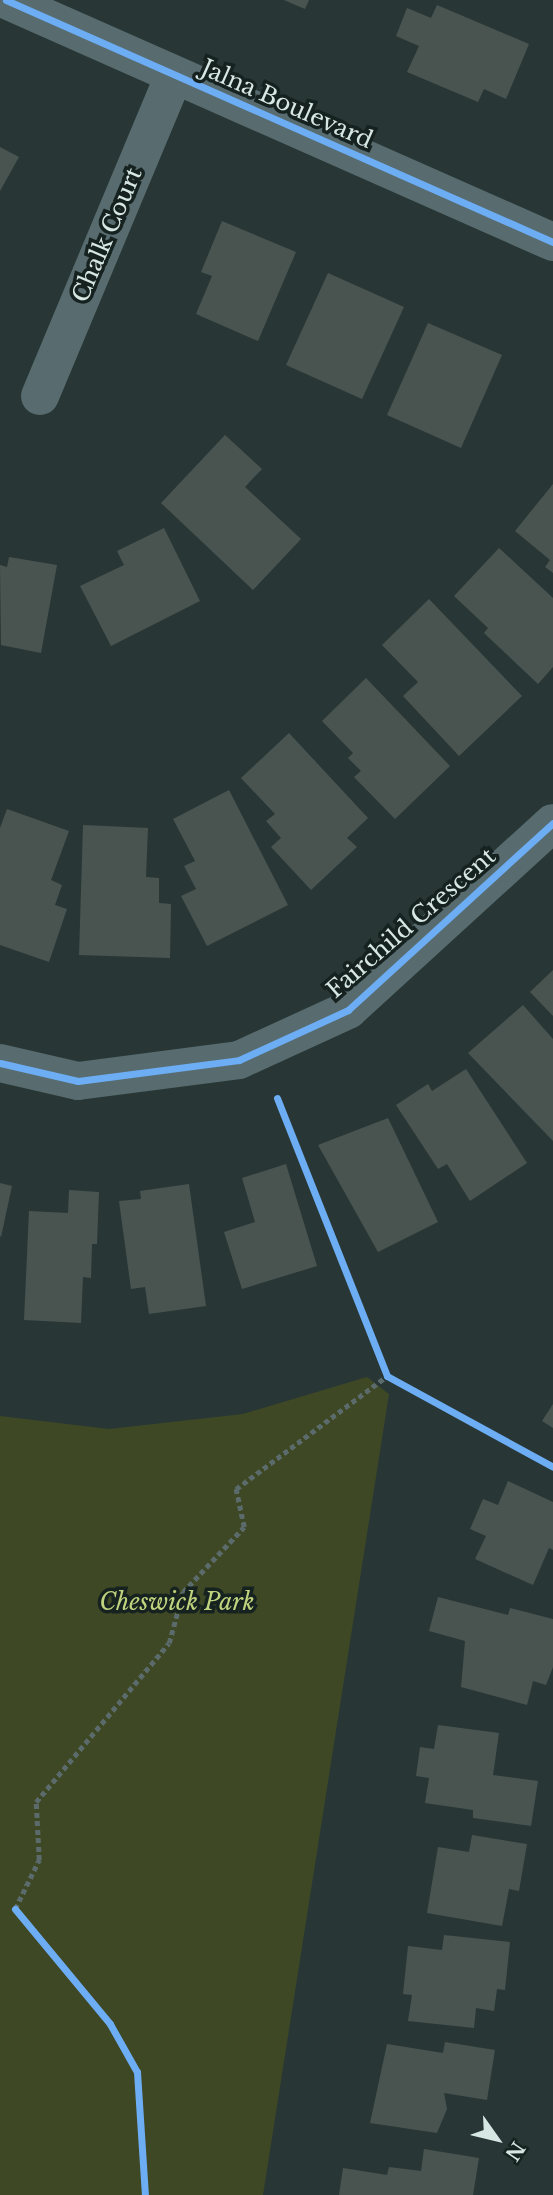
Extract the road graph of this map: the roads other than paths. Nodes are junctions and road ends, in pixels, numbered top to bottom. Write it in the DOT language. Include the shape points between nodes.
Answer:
graph roads {
  1 [pos="6,0"];
  2 [pos="174,75"];
  3 [pos="552,240"];
  4 [pos="40,396"];
  5 [pos="553,823"];
  6 [pos="0,1063"];
  1 -- 2 [label="street, Jalna Boulevard"];
  2 -- 3 [label="street, Jalna Boulevard"];
  2 -- 4 [label="street, Chalk Court"];
  5 -- 6 [label="street, Fairchild Crescent" via="348,1010 239,1060 78,1081"];
}
